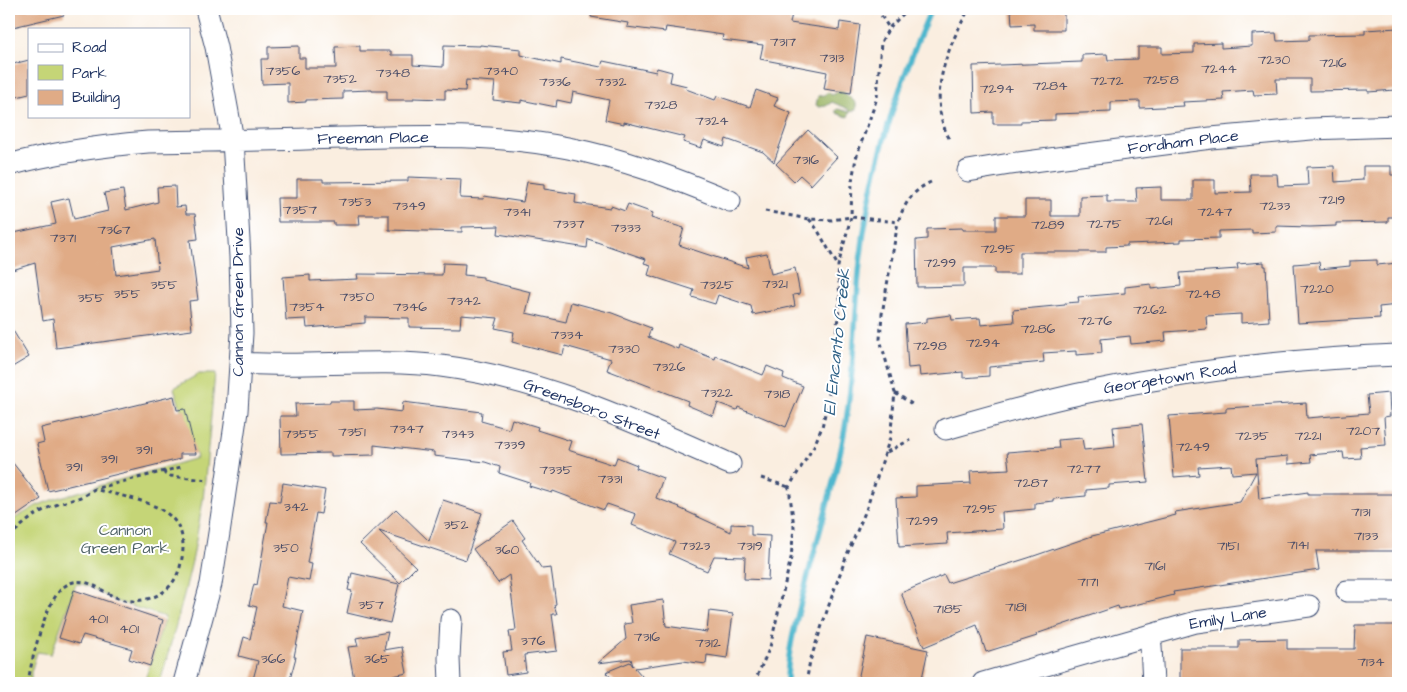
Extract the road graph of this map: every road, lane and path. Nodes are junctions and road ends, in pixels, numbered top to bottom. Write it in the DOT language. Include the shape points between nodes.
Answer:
graph roads {
  1 [pos="206,9"];
  2 [pos="877,9"];
  3 [pos="908,9"];
  4 [pos="969,9"];
  5 [pos="889,28"];
  6 [pos="1398,126"];
  7 [pos="949,138"];
  8 [pos="233,140"];
  9 [pos="9,165"];
  10 [pos="968,171"];
  11 [pos="931,182"];
  12 [pos="730,200"];
  13 [pos="765,211"];
  14 [pos="851,217"];
  15 [pos="809,219"];
  16 [pos="898,222"];
  17 [pos="838,266"];
  18 [pos="1398,355"];
  19 [pos="240,363"];
  20 [pos="894,393"];
  21 [pos="914,406"];
  22 [pos="946,429"];
  23 [pos="910,440"];
  24 [pos="887,452"];
  25 [pos="730,464"];
  26 [pos="181,467"];
  27 [pos="164,471"];
  28 [pos="761,478"];
  29 [pos="208,480"];
  30 [pos="789,487"];
  31 [pos="94,489"];
  32 [pos="9,537"];
  33 [pos="1347,591"];
  34 [pos="1398,591"];
  35 [pos="1309,606"];
  36 [pos="451,620"];
  37 [pos="1148,636"];
  38 [pos="28,683"];
  39 [pos="184,683"];
  40 [pos="450,683"];
  41 [pos="754,683"];
  42 [pos="806,683"];
  43 [pos="983,683"];
  44 [pos="1153,683"];
  1 -- 8 [label="street, Cannon Green Drive"];
  2 -- 5 [label="path"];
  3 -- 5 [label="path"];
  4 -- 7 [label="path" via="943,65 940,83 941,114"];
  5 -- 14 [label="path" via="881,42 877,98 856,158"];
  6 -- 10 [label="street, Fordham Place" via="1311,129 1211,138"];
  8 -- 9 [label="street, Freeman Place" via="112,145 54,153"];
  8 -- 12 [label="street, Freeman Place" via="445,136 532,142 633,164"];
  8 -- 19 [label="street, Cannon Green Drive" via="240,257"];
  11 -- 16 [label="path" via="910,197"];
  13 -- 15 [label="path"];
  14 -- 15 [label="path"];
  14 -- 16 [label="path"];
  14 -- 17 [label="path"];
  15 -- 17 [label="path"];
  16 -- 20 [label="path" via="880,339"];
  17 -- 30 [label="path" via="840,300 828,401 814,446"];
  18 -- 22 [label="street, Georgetown Road" via="1304,360 1176,376 1035,404"];
  19 -- 25 [label="street, Greensboro Street" via="418,364 496,376 569,397"];
  19 -- 39 [label="street, Cannon Green Drive" via="211,584"];
  20 -- 21 [label="path"];
  20 -- 24 [label="path"];
  23 -- 24 [label="path"];
  24 -- 42 [label="path" via="832,596"];
  26 -- 27 [label="path"];
  27 -- 29 [label="path" via="170,476"];
  27 -- 31 [label="path"];
  28 -- 30 [label="path"];
  30 -- 41 [label="path" via="794,527 791,558 770,647"];
  31 -- 32 [label="path" via="89,494 34,515"];
  31 -- 38 [label="path" via="146,503 163,510 177,522 183,549 177,578 158,596 134,601 113,596 88,582 70,583 63,587 50,608 33,651"];
  33 -- 34 [label="street"];
  35 -- 37 [label="street, Emily Lane" via="1196,622"];
  36 -- 40 [label="street"];
  37 -- 43 [label="street, Emily Lane"];
  37 -- 44 [label="street"];
}
